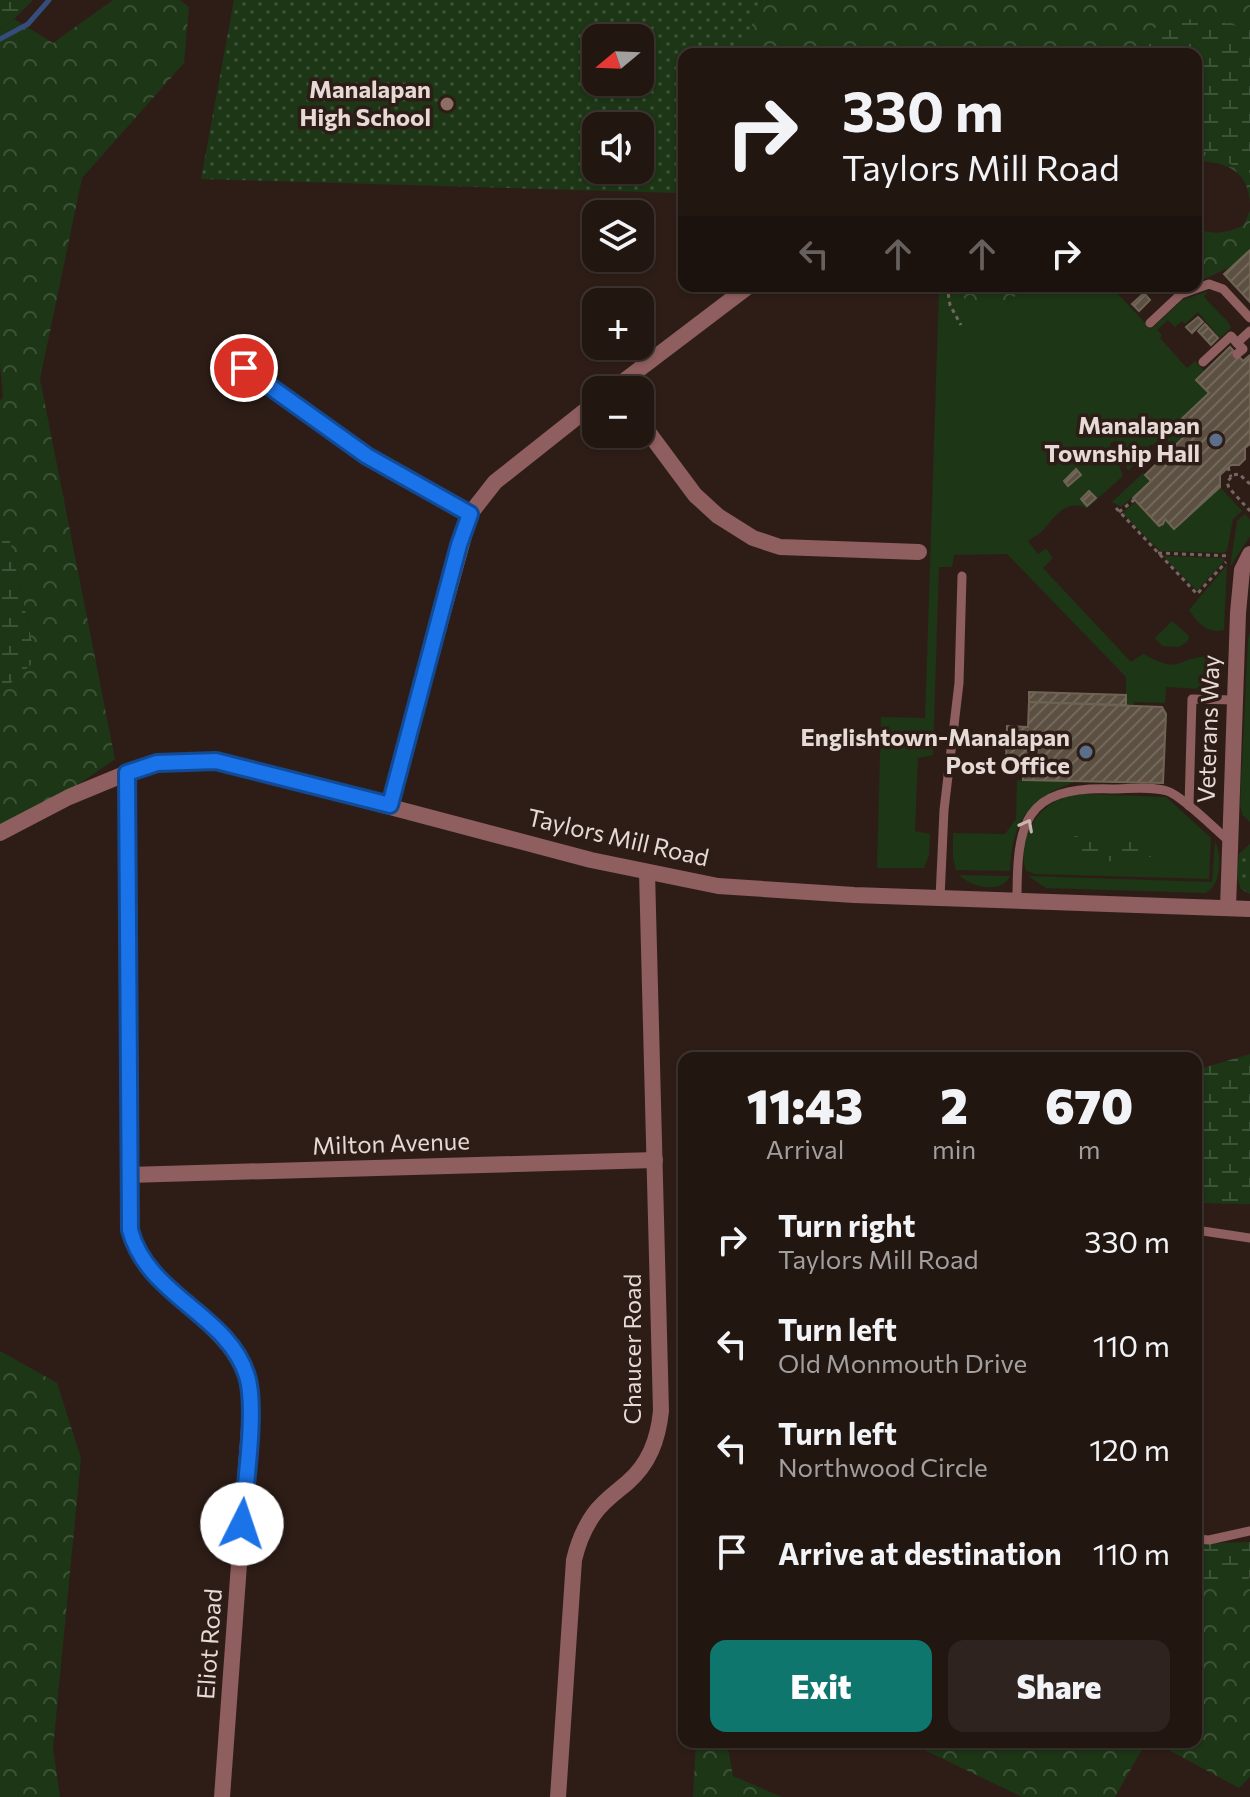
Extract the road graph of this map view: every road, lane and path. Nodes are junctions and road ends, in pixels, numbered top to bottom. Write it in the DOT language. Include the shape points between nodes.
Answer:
graph roads {
  1 [pos="1202,285"];
  2 [pos="741,292"];
  3 [pos="948,292"];
  4 [pos="1186,292"];
  5 [pos="1250,318"];
  6 [pos="1150,323"];
  7 [pos="961,325"];
  8 [pos="1250,331"];
  9 [pos="1237,343"];
  10 [pos="1237,354"];
  11 [pos="1207,361"];
  12 [pos="244,368"];
  13 [pos="632,376"];
  14 [pos="582,413"];
  15 [pos="654,440"];
  16 [pos="1228,467"];
  17 [pos="1249,474"];
  18 [pos="1231,477"];
  19 [pos="1245,478"];
  20 [pos="1250,484"];
  21 [pos="1134,500"];
  22 [pos="1250,511"];
  23 [pos="470,514"];
  24 [pos="919,552"];
  25 [pos="1158,553"];
  26 [pos="1250,554"];
  27 [pos="962,576"];
  28 [pos="1234,700"];
  29 [pos="952,742"];
  30 [pos="1007,743"];
  31 [pos="127,773"];
  32 [pos="390,805"];
  33 [pos="1189,806"];
  34 [pos="0,833"];
  35 [pos="1229,841"];
  36 [pos="647,872"];
  37 [pos="940,898"];
  38 [pos="1017,901"];
  39 [pos="1228,908"];
  40 [pos="1250,909"];
  41 [pos="655,1160"];
  42 [pos="128,1175"];
  43 [pos="1202,1231"];
  44 [pos="1250,1238"];
  45 [pos="1250,1531"];
  46 [pos="1202,1539"];
  47 [pos="222,1797"];
  48 [pos="558,1797"];
  1 -- 5 [label="lane" via="1237,295"];
  2 -- 13 [label="street"];
  3 -- 7 [label="path"];
  4 -- 6 [label="lane"];
  8 -- 9 [label="lane"];
  9 -- 10 [label="lane" via="1243,349"];
  9 -- 11 [label="lane" via="1231,336"];
  12 -- 23 [label="street" via="367,456"];
  14 -- 23 [label="street" via="495,482"];
  15 -- 24 [label="street" via="695,495 753,538 780,547"];
  16 -- 18 [label="path"];
  17 -- 19 [label="path"];
  18 -- 19 [label="path"];
  18 -- 22 [label="path" via="1229,488"];
  19 -- 20 [label="path"];
  21 -- 25 [label="path" via="1117,510"];
  23 -- 32 [label="street"];
  25 -- 25 [label="path" via="1197,594 1229,558"];
  26 -- 28 [label="street, Veterans Way" via="1240,579"];
  27 -- 29 [label="lane"];
  28 -- 33 [label="lane" via="1192,699"];
  28 -- 35 [label="street, Veterans Way"];
  29 -- 30 [label="lane"];
  29 -- 37 [label="lane"];
  31 -- 32 [label="street, Taylors Mill Road" via="157,763 216,761"];
  31 -- 34 [label="street, Taylors Mill Road"];
  31 -- 42 [label="street, Eliot Road"];
  32 -- 36 [label="street, Taylors Mill Road"];
  33 -- 35 [label="lane"];
  38 -- 33 [label="lane, one-way" via="1021,836 1033,813 1054,796 1082,788 1165,790"];
  35 -- 39 [label="street, Veterans Way"];
  36 -- 37 [label="street, Taylors Mill Road" via="718,886"];
  36 -- 41 [label="street, Chaucer Road"];
  37 -- 38 [label="street, Taylors Mill Road"];
  38 -- 39 [label="street, Taylors Mill Road"];
  39 -- 40 [label="street, Taylors Mill Road"];
  41 -- 42 [label="street, Milton Avenue"];
  41 -- 48 [label="street, Chaucer Road" via="659,1430 640,1469 594,1514 574,1560"];
  42 -- 47 [label="street, Eliot Road" via="130,1230 138,1254 154,1276 225,1339 238,1356 250,1389"];
  43 -- 44 [label="lane"];
  45 -- 46 [label="lane"];
}
